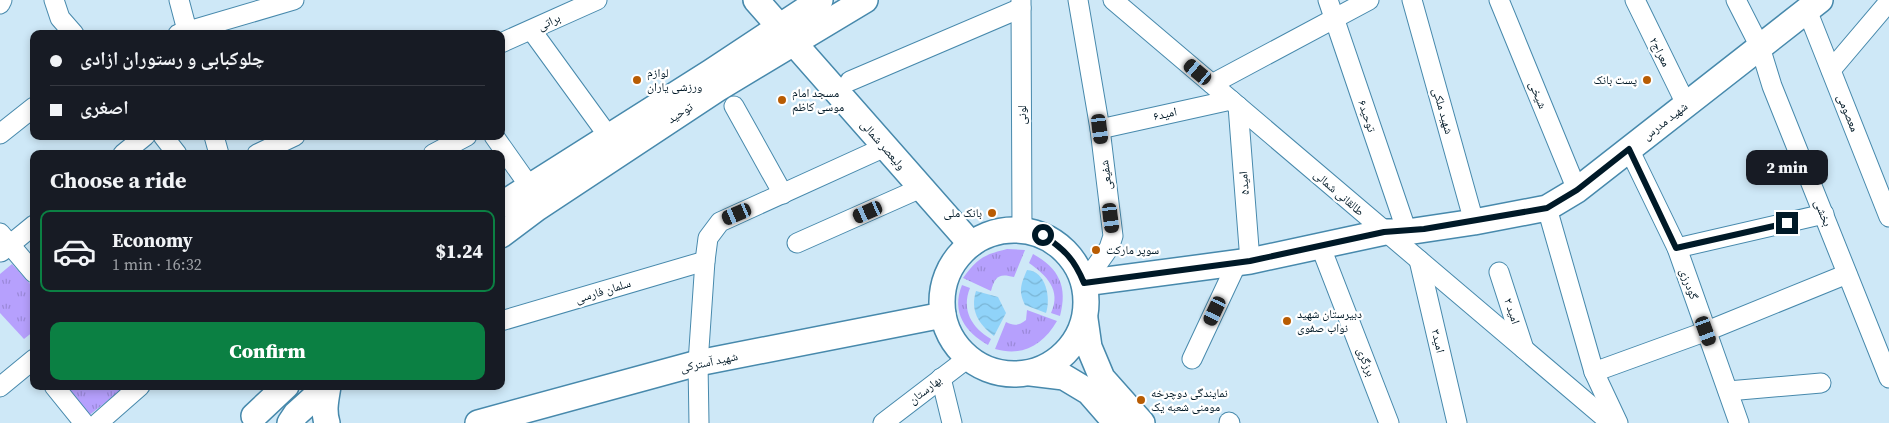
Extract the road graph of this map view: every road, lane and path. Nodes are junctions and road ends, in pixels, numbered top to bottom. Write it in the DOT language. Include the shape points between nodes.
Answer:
graph roads {
  1 [pos="2,0"];
  2 [pos="54,0"];
  3 [pos="179,0"];
  4 [pos="294,0"];
  5 [pos="597,0"];
  6 [pos="756,0"];
  7 [pos="820,0"];
  8 [pos="865,0"];
  9 [pos="1078,0"];
  10 [pos="1113,0"];
  11 [pos="1328,0"];
  12 [pos="1369,0"];
  13 [pos="1412,0"];
  14 [pos="1499,0"];
  15 [pos="1635,0"];
  16 [pos="1736,0"];
  17 [pos="0,4"];
  18 [pos="1021,4"];
  19 [pos="1887,4"];
  20 [pos="1814,5"];
  21 [pos="1334,19"];
  22 [pos="70,30"];
  23 [pos="184,30"];
  24 [pos="194,30"];
  25 [pos="532,30"];
  26 [pos="786,34"];
  27 [pos="505,41"];
  28 [pos="1760,47"];
  29 [pos="1831,70"];
  30 [pos="850,81"];
  31 [pos="1212,84"];
  32 [pos="1234,103"];
  33 [pos="1686,104"];
  34 [pos="734,106"];
  35 [pos="30,110"];
  36 [pos="1100,129"];
  37 [pos="0,134"];
  38 [pos="609,137"];
  39 [pos="140,140"];
  40 [pos="165,140"];
  41 [pos="287,140"];
  42 [pos="459,140"];
  43 [pos="886,147"];
  44 [pos="1629,149"];
  45 [pos="128,150"];
  46 [pos="174,150"];
  47 [pos="265,150"];
  48 [pos="441,150"];
  49 [pos="505,152"];
  50 [pos="530,187"];
  51 [pos="921,188"];
  52 [pos="1577,190"];
  53 [pos="782,194"];
  54 [pos="505,203"];
  55 [pos="1547,208"];
  56 [pos="1824,214"];
  57 [pos="1889,217"];
  58 [pos="1474,222"];
  59 [pos="30,227"];
  60 [pos="1022,230"];
  61 [pos="505,232"];
  62 [pos="1396,232"];
  63 [pos="3,243"];
  64 [pos="796,243"];
  65 [pos="971,244"];
  66 [pos="1320,245"];
  67 [pos="1676,248"];
  68 [pos="1419,260"];
  69 [pos="705,261"];
  70 [pos="1244,262"];
  71 [pos="30,270"];
  72 [pos="1499,272"];
  73 [pos="1847,274"];
  74 [pos="1084,283"];
  75 [pos="943,315"];
  76 [pos="1084,319"];
  77 [pos="505,320"];
  78 [pos="1706,331"];
  79 [pos="1525,350"];
  80 [pos="968,358"];
  81 [pos="1192,359"];
  82 [pos="30,362"];
  83 [pos="698,363"];
  84 [pos="1594,372"];
  85 [pos="1031,373"];
  86 [pos="941,378"];
  87 [pos="1889,378"];
  88 [pos="1821,383"];
  89 [pos="0,387"];
  90 [pos="57,390"];
  91 [pos="135,390"];
  92 [pos="283,390"];
  93 [pos="323,390"];
  94 [pos="327,390"];
  95 [pos="1728,391"];
  96 [pos="259,421"];
  97 [pos="1607,421"];
  98 [pos="84,423"];
  99 [pos="98,423"];
  100 [pos="290,423"];
  101 [pos="328,423"];
  102 [pos="478,423"];
  103 [pos="699,423"];
  104 [pos="883,423"];
  105 [pos="952,423"];
  106 [pos="1116,423"];
  107 [pos="1142,423"];
  108 [pos="1389,423"];
  109 [pos="1457,423"];
  110 [pos="1739,423"];
  1 -- 17 [label="street"];
  2 -- 22 [label="street" via="60,18"];
  3 -- 23 [label="street"];
  4 -- 24 [label="street"];
  5 -- 25 [label="street, براتی"];
  6 -- 26 [label="main road, ولیعصر شمالی"];
  7 -- 26 [label="main road, توحید"];
  8 -- 26 [label="main road, توحید"];
  9 -- 36 [label="street, شفیعی"];
  10 -- 31 [label="street, طالقانی شمالی"];
  11 -- 21 [label="street, توحید۶"];
  12 -- 21 [label="street"];
  13 -- 58 [label="street, شهید ملکی"];
  14 -- 52 [label="street, شیخی"];
  15 -- 33 [label="street, معراج۲"];
  16 -- 28 [label="street, بخشی"];
  18 -- 30 [label="street"];
  18 -- 60 [label="street, لونی"];
  19 -- 29 [label="street"];
  20 -- 28 [label="main road, شهید مدرس"];
  20 -- 29 [label="street, معصومی"];
  21 -- 31 [label="street"];
  21 -- 62 [label="street, توحید۶"];
  25 -- 27 [label="street, براتی"];
  25 -- 38 [label="street"];
  26 -- 38 [label="main road, توحید"];
  26 -- 43 [label="main road, ولیعصر شمالی"];
  26 -- 61 [label="main road, توحید" via="718,89 536,208"];
  28 -- 33 [label="main road, شهید مدرس"];
  28 -- 56 [label="street, بخشی" via="1772,86"];
  29 -- 57 [label="street, معصومی"];
  31 -- 32 [label="street, طالقانی شمالی"];
  32 -- 36 [label="street, امید۶"];
  32 -- 62 [label="street, طالقانی شمالی"];
  32 -- 70 [label="street, امید۵"];
  33 -- 44 [label="main road, شهید مدرس"];
  34 -- 53 [label="street"];
  35 -- 37 [label="street"];
  36 -- 74 [label="street, شفیعی" via="1113,236 1109,248"];
  38 -- 50 [label="main road, توحید"];
  39 -- 45 [label="street"];
  40 -- 46 [label="street"];
  41 -- 47 [label="street"];
  42 -- 48 [label="street"];
  43 -- 51 [label="main road, ولیعصر شمالی"];
  43 -- 53 [label="street"];
  44 -- 52 [label="main road, شهید مدرس"];
  44 -- 67 [label="street, گودرزی"];
  49 -- 50 [label="street"];
  50 -- 54 [label="main road, توحید"];
  51 -- 64 [label="street"];
  51 -- 65 [label="main road, ولیعصر شمالی"];
  52 -- 55 [label="main road, شهید مدرس"];
  53 -- 69 [label="street" via="720,222 708,238"];
  55 -- 58 [label="main road, شهید مدرس"];
  55 -- 84 [label="street"];
  56 -- 67 [label="street"];
  56 -- 73 [label="street, بخشی"];
  58 -- 62 [label="main road, شهید مدرس"];
  59 -- 63 [label="street"];
  60 -- 65 [label="main road" via="1004,230"];
  60 -- 74 [label="main road" via="1043,235 1061,247 1076,263"];
  62 -- 66 [label="main road, شهید مدرس"];
  62 -- 68 [label="street, طالقانی شمالی"];
  63 -- 71 [label="street"];
  65 -- 75 [label="main road" via="957,258 947,276 942,295"];
  66 -- 70 [label="main road, شهید مدرس"];
  66 -- 108 [label="street, برزگری"];
  67 -- 78 [label="street, گودرزی"];
  68 -- 79 [label="street, طالقانی شمالی"];
  68 -- 109 [label="street, امید۳"];
  69 -- 77 [label="street, سلمان فارسی"];
  69 -- 83 [label="street"];
  70 -- 74 [label="main road, شهید مدرس"];
  70 -- 81 [label="street"];
  72 -- 79 [label="street, امید ۲"];
  73 -- 78 [label="street"];
  73 -- 87 [label="street, بخشی"];
  74 -- 76 [label="main road"];
  75 -- 80 [label="main road" via="952,339"];
  75 -- 83 [label="main road, شهید آسترکی"];
  76 -- 85 [label="main road" via="1068,350 1051,364"];
  76 -- 107 [label="main road" via="1089,347 1102,378"];
  78 -- 84 [label="street"];
  78 -- 95 [label="street, گودرزی"];
  79 -- 97 [label="street, طالقانی شمالی"];
  80 -- 85 [label="main road" via="987,369 1008,374"];
  80 -- 86 [label="street, بهارستان"];
  82 -- 89 [label="street"];
  83 -- 102 [label="main road, شهید آسترکی"];
  83 -- 103 [label="street"];
  84 -- 97 [label="street"];
  85 -- 106 [label="main road" via="1064,377 1089,392"];
  86 -- 104 [label="street, بهارستان"];
  86 -- 105 [label="street"];
  88 -- 95 [label="street"];
  90 -- 98 [label="street"];
  91 -- 99 [label="street"];
  92 -- 96 [label="main road"];
  93 -- 100 [label="main road"];
  94 -- 101 [label="main road" via="324,414"];
  95 -- 110 [label="street, گودرزی"];
}
